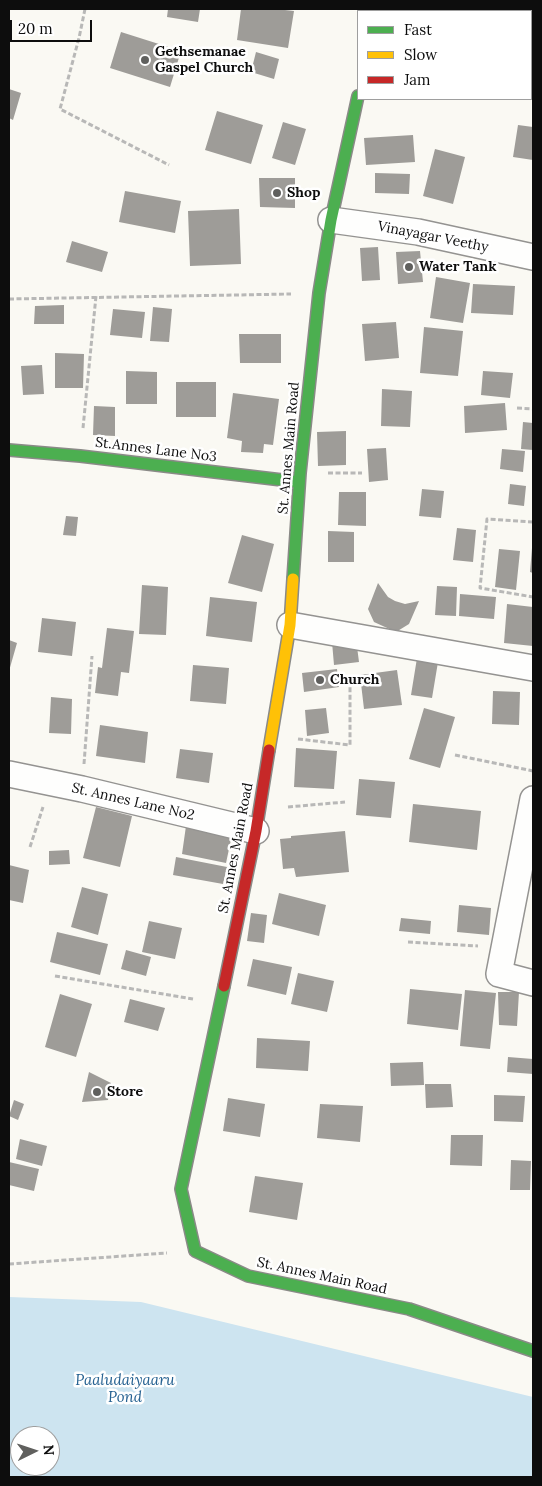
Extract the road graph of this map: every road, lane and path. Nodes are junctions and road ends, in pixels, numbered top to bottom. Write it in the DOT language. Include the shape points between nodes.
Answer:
graph roads {
  1 [pos="85,9"];
  2 [pos="357,100"];
  3 [pos="169,165"];
  4 [pos="331,220"];
  5 [pos="533,257"];
  6 [pos="319,293"];
  7 [pos="96,296"];
  8 [pos="9,299"];
  9 [pos="517,408"];
  10 [pos="533,409"];
  11 [pos="9,450"];
  12 [pos="80,456"];
  13 [pos="362,473"];
  14 [pos="300,477"];
  15 [pos="533,522"];
  16 [pos="533,597"];
  17 [pos="290,625"];
  18 [pos="92,656"];
  19 [pos="533,668"];
  20 [pos="350,676"];
  21 [pos="272,736"];
  22 [pos="455,754"];
  23 [pos="533,772"];
  24 [pos="9,774"];
  25 [pos="50,783"];
  26 [pos="82,789"];
  27 [pos="533,799"];
  28 [pos="345,802"];
  29 [pos="258,820"];
  30 [pos="30,847"];
  31 [pos="408,942"];
  32 [pos="504,948"];
  33 [pos="55,976"];
  34 [pos="533,983"];
  35 [pos="220,1004"];
  36 [pos="195,1251"];
  37 [pos="9,1264"];
  38 [pos="533,1351"];
  1 -- 3 [label="path" via="60,109"];
  2 -- 4 [label="street, St. Annes Main Road"];
  4 -- 5 [label="street, Vinayagar Veethy" via="418,232"];
  4 -- 6 [label="street, St. Annes Main Road"];
  6 -- 7 [label="path"];
  6 -- 14 [label="street, St. Annes Main Road"];
  7 -- 8 [label="path"];
  7 -- 12 [label="path"];
  9 -- 10 [label="path"];
  11 -- 12 [label="street, St.Annes Lane No3"];
  12 -- 14 [label="street, St.Annes Lane No3"];
  13 -- 14 [label="path"];
  14 -- 17 [label="street, St. Annes Main Road"];
  15 -- 16 [label="path" via="487,519 480,588"];
  17 -- 19 [label="street"];
  17 -- 21 [label="street, St. Annes Main Road"];
  18 -- 26 [label="path"];
  20 -- 21 [label="path" via="350,745"];
  21 -- 29 [label="street, St. Annes Main Road"];
  22 -- 23 [label="path"];
  24 -- 25 [label="street, St. Annes Lane No2"];
  25 -- 26 [label="street, St. Annes Lane No2"];
  25 -- 30 [label="path"];
  26 -- 29 [label="street, St. Annes Lane No2"];
  27 -- 32 [label="street"];
  28 -- 29 [label="path"];
  29 -- 35 [label="street, St. Annes Main Road"];
  31 -- 32 [label="path"];
  32 -- 34 [label="street" via="499,974"];
  33 -- 35 [label="path"];
  35 -- 36 [label="street, St. Annes Main Road" via="181,1189"];
  36 -- 37 [label="path"];
  36 -- 38 [label="street, St. Annes Main Road" via="248,1276 409,1309"];
}
